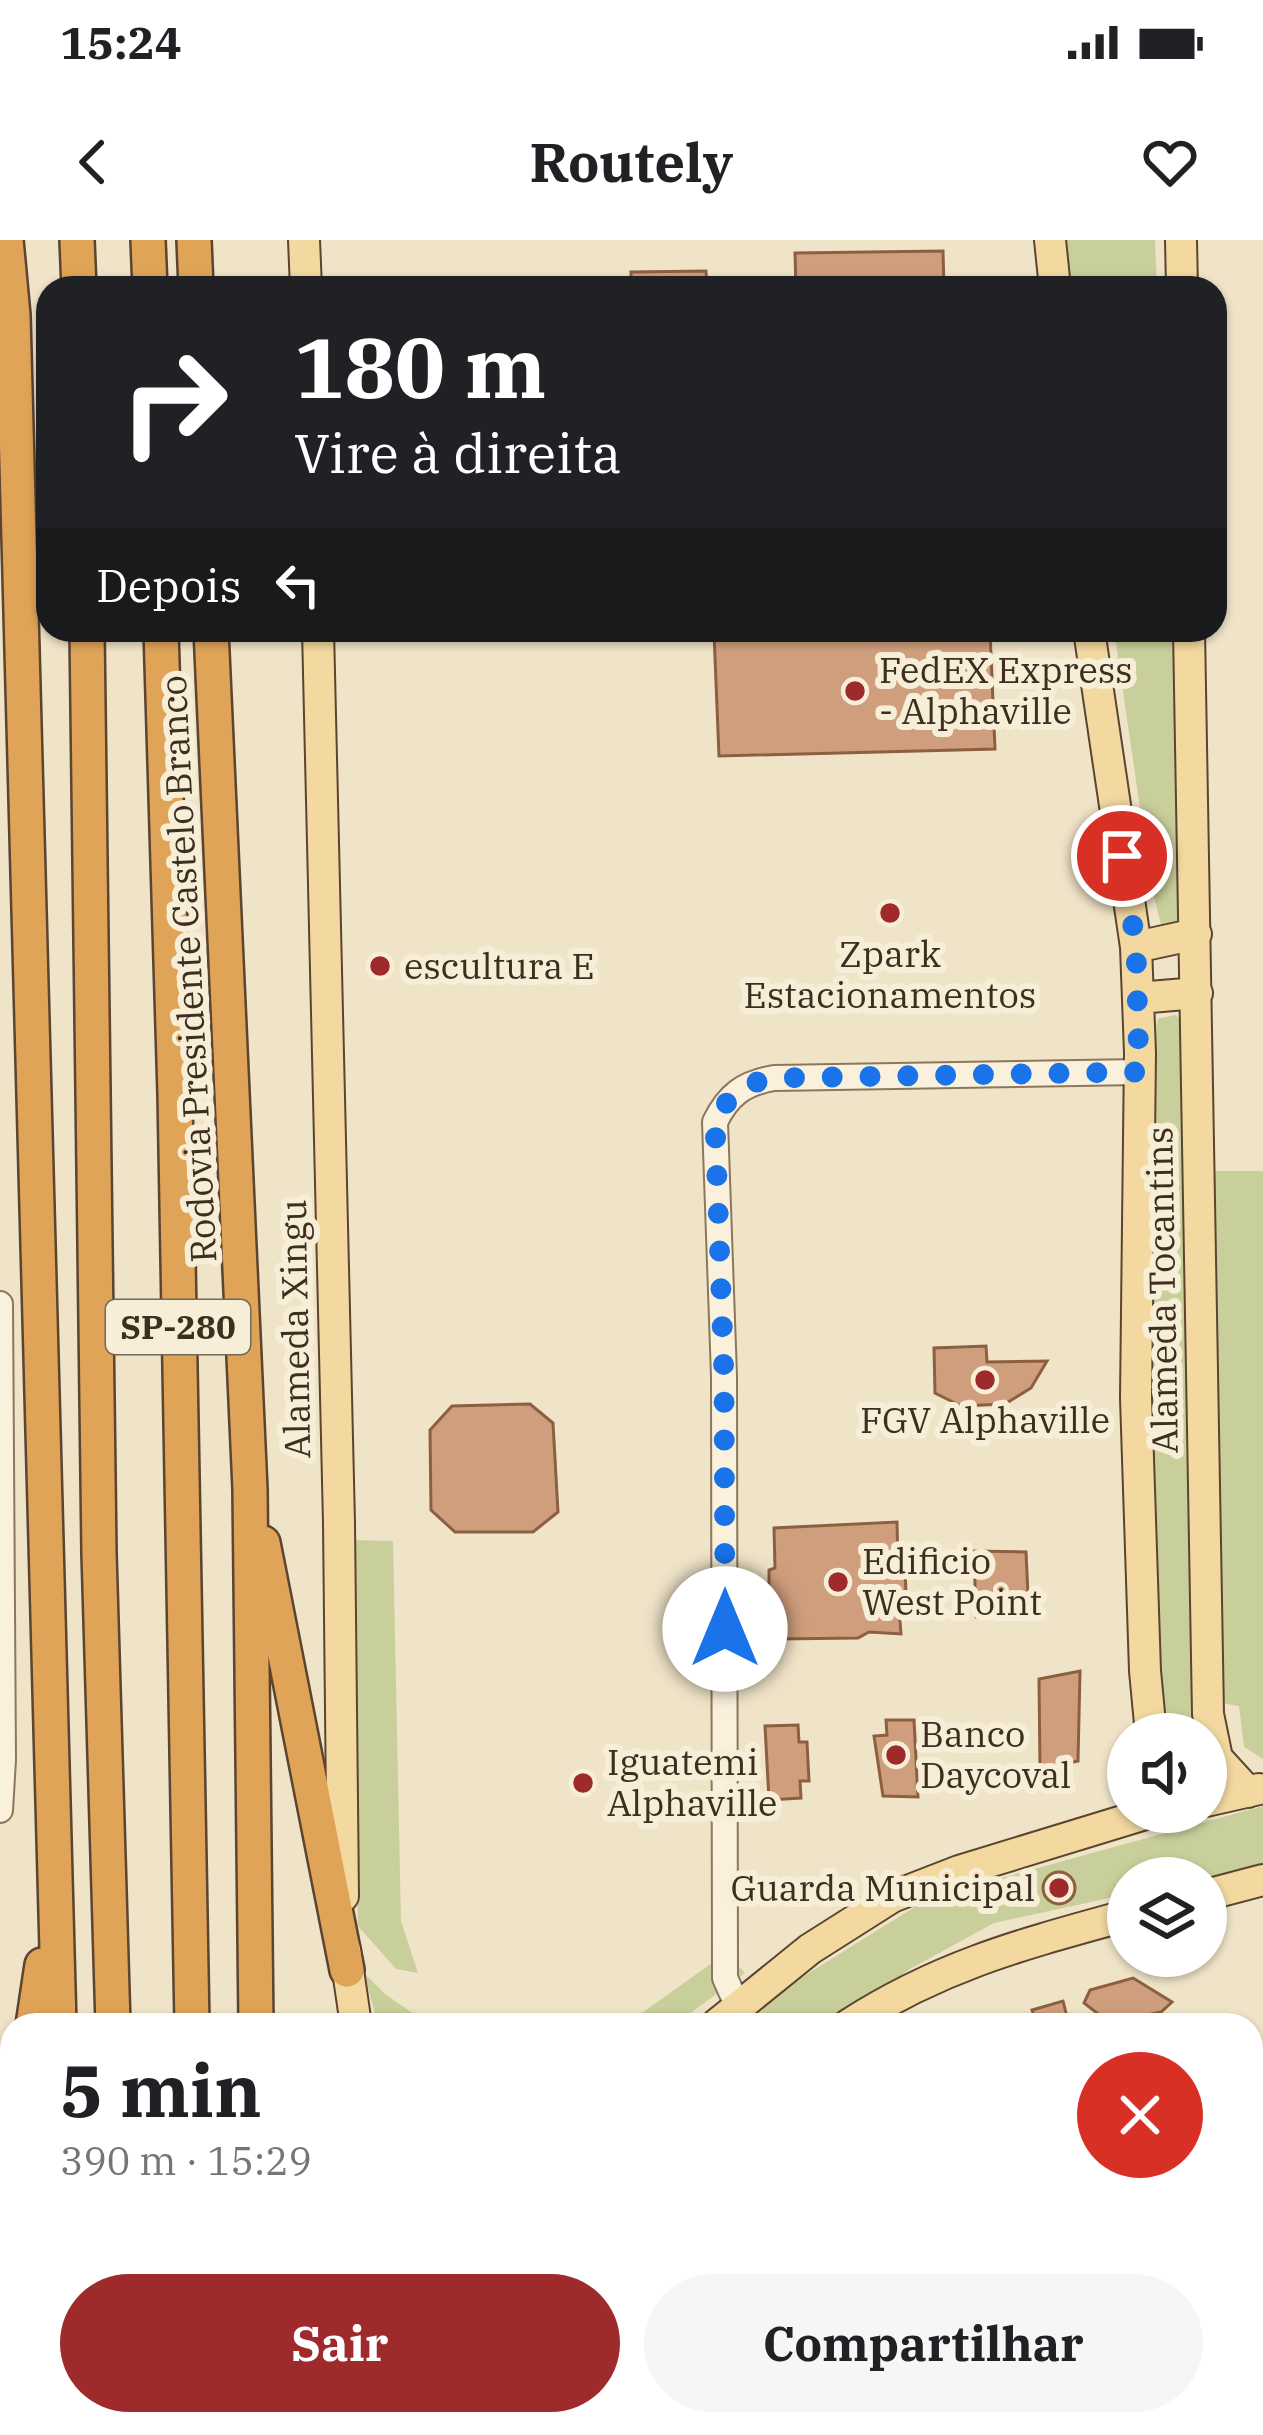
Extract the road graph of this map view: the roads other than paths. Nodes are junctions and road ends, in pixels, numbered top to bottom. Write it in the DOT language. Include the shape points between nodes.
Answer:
graph roads {
  1 [pos="6,240"];
  2 [pos="76,240"];
  3 [pos="148,240"];
  4 [pos="194,240"];
  5 [pos="304,240"];
  6 [pos="1050,240"];
  7 [pos="1181,240"];
  8 [pos="78,276"];
  9 [pos="150,276"];
  10 [pos="196,276"];
  11 [pos="306,276"];
  12 [pos="1054,276"];
  13 [pos="1182,276"];
  14 [pos="87,642"];
  15 [pos="161,642"];
  16 [pos="213,642"];
  17 [pos="318,642"];
  18 [pos="1091,642"];
  19 [pos="1189,642"];
  20 [pos="1196,934"];
  21 [pos="1136,946"];
  22 [pos="1197,993"];
  23 [pos="1138,998"];
  24 [pos="1139,1072"];
  25 [pos="0,1304"];
  26 [pos="250,1489"];
  27 [pos="1149,1713"];
  28 [pos="1209,1713"];
  29 [pos="1227,1771"];
  30 [pos="1255,1790"];
  31 [pos="0,1810"];
  32 [pos="1107,1826"];
  33 [pos="57,1868"];
  34 [pos="1263,1880"];
  35 [pos="1227,1889"];
  36 [pos="1107,1921"];
  37 [pos="346,1970"];
  38 [pos="35,2013"];
  39 [pos="59,2013"];
  40 [pos="113,2013"];
  41 [pos="191,2013"];
  42 [pos="256,2013"];
  43 [pos="354,2013"];
  44 [pos="727,2013"];
  45 [pos="731,2013"];
  46 [pos="868,2013"];
  1 -- 33 [label="highway"];
  2 -- 8 [label="highway"];
  3 -- 9 [label="highway"];
  4 -- 10 [label="highway"];
  5 -- 11 [label="main road"];
  6 -- 12 [label="main road"];
  7 -- 13 [label="main road"];
  14 -- 40 [label="highway, SP-280"];
  15 -- 41 [label="highway, Rodovia Presidente Castelo Branco / SP-280"];
  16 -- 26 [label="highway, Rodovia Presidente Castelo Branco"];
  17 -- 37 [label="main road, Alameda Xingu"];
  18 -- 21 [label="main road, Alameda Tocantins"];
  19 -- 20 [label="main road, Alameda Tocantins"];
  20 -- 21 [label="main road"];
  20 -- 22 [label="main road, Alameda Tocantins"];
  21 -- 23 [label="main road, Alameda Tocantins"];
  22 -- 23 [label="main road"];
  22 -- 28 [label="main road, Alameda Tocantins"];
  23 -- 24 [label="main road, Alameda Tocantins"];
  24 -- 27 [label="main road, Alameda Tocantins" via="1136,1398"];
  24 -- 44 [label="street" via="774,1078 741,1088 715,1122"];
  25 -- 31 [label="street"];
  26 -- 37 [label="highway"];
  26 -- 42 [label="highway, Rodovia Presidente Castelo Branco"];
  29 -- 30 [label="main road, Alameda Tocantins"];
  32 -- 45 [label="main road" via="908,1889 810,1949"];
  33 -- 38 [label="highway"];
  33 -- 39 [label="highway"];
  34 -- 35 [label="main road"];
  36 -- 46 [label="main road" via="969,1961"];
  37 -- 43 [label="main road, Alameda Xingu"];
}
